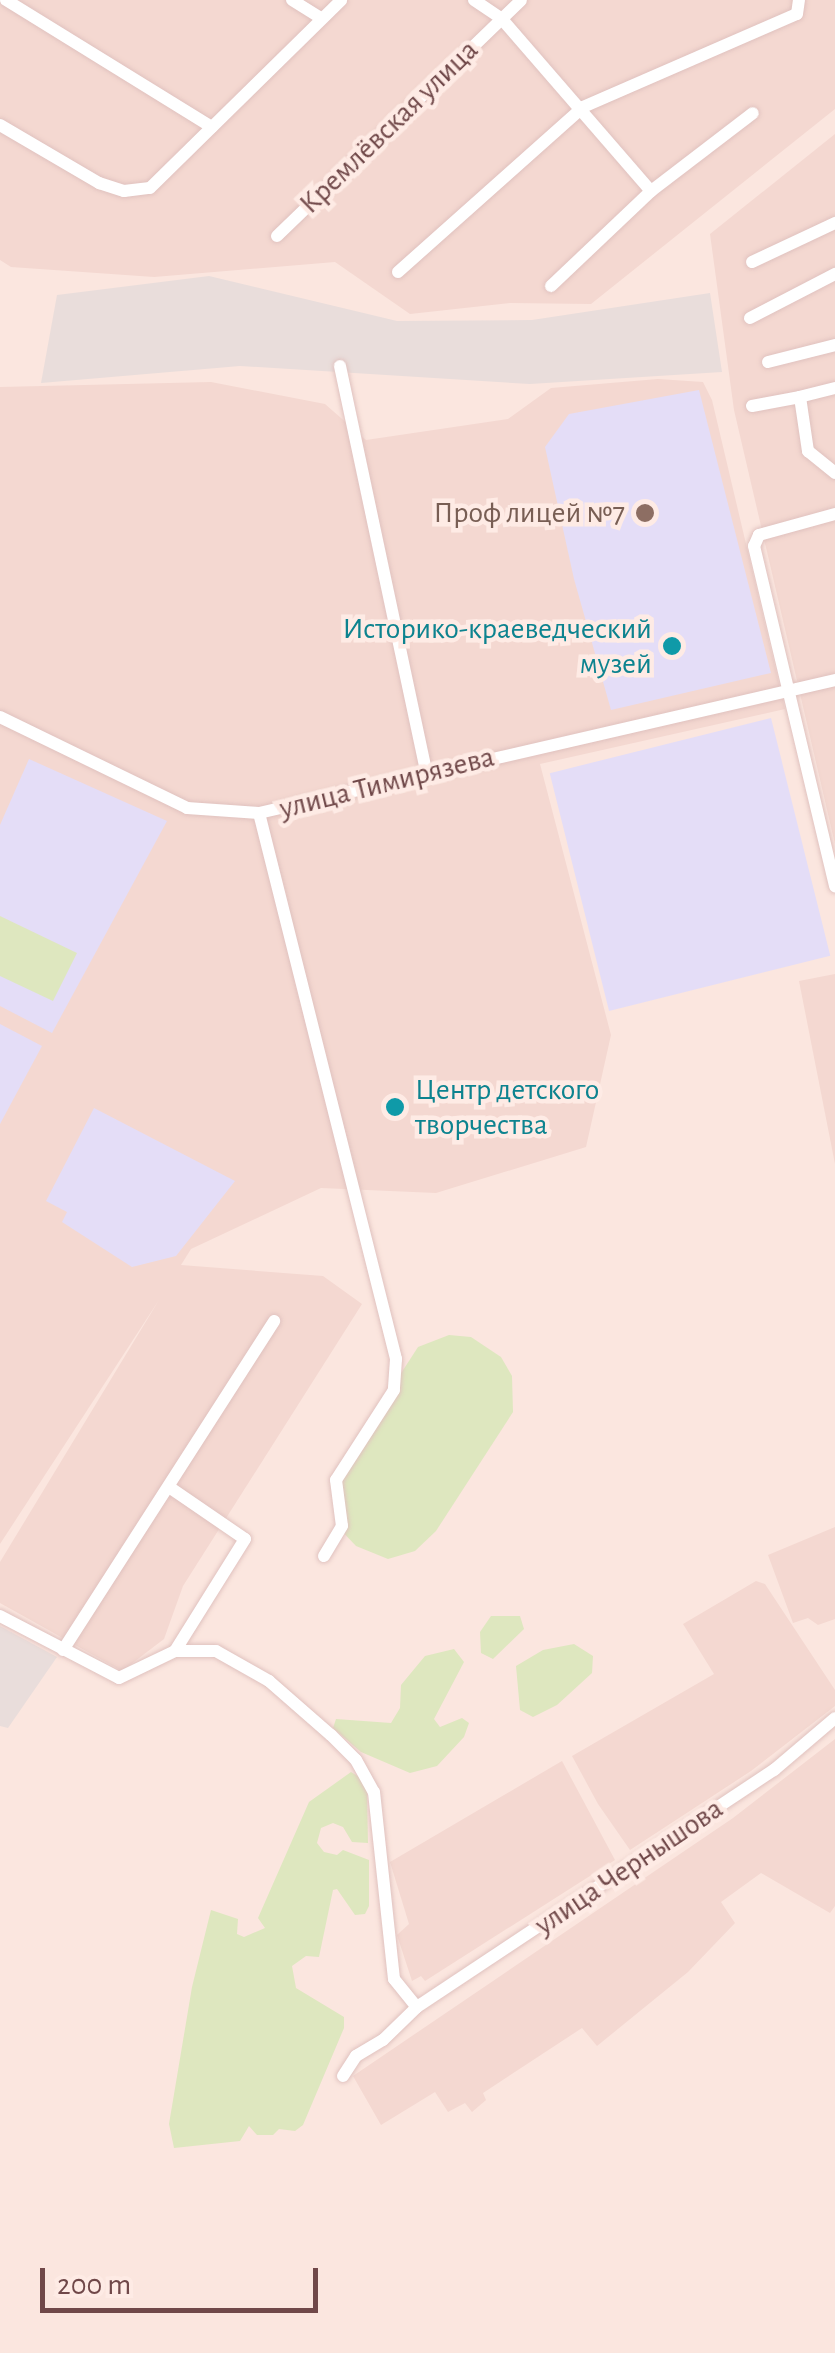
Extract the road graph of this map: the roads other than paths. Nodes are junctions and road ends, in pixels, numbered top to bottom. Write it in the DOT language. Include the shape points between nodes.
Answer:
graph roads {
  1 [pos="6,0"];
  2 [pos="292,0"];
  3 [pos="341,0"];
  4 [pos="474,0"];
  5 [pos="521,0"];
  6 [pos="799,0"];
  7 [pos="321,18"];
  8 [pos="501,18"];
  9 [pos="583,107"];
  10 [pos="752,112"];
  11 [pos="0,125"];
  12 [pos="212,127"];
  13 [pos="651,190"];
  14 [pos="835,222"];
  15 [pos="277,236"];
  16 [pos="752,262"];
  17 [pos="398,272"];
  18 [pos="835,274"];
  19 [pos="551,286"];
  20 [pos="750,318"];
  21 [pos="835,345"];
  22 [pos="768,362"];
  23 [pos="340,366"];
  24 [pos="835,388"];
  25 [pos="800,396"];
  26 [pos="752,406"];
  27 [pos="835,473"];
  28 [pos="835,514"];
  29 [pos="835,680"];
  30 [pos="790,691"];
  31 [pos="0,716"];
  32 [pos="426,772"];
  33 [pos="259,814"];
  34 [pos="835,887"];
  35 [pos="274,1321"];
  36 [pos="169,1487"];
  37 [pos="324,1556"];
  38 [pos="0,1616"];
  39 [pos="64,1650"];
  40 [pos="175,1651"];
  41 [pos="835,1718"];
  42 [pos="417,2007"];
  43 [pos="343,2076"];
  1 -- 12 [label="street"];
  2 -- 7 [label="street"];
  3 -- 7 [label="street"];
  4 -- 8 [label="street"];
  5 -- 8 [label="street, Кремлёвская улица"];
  6 -- 9 [label="street" via="797,14"];
  7 -- 12 [label="street"];
  8 -- 9 [label="street"];
  8 -- 15 [label="street, Кремлёвская улица"];
  9 -- 13 [label="street"];
  9 -- 17 [label="street"];
  10 -- 13 [label="street"];
  11 -- 12 [label="street" via="124,192 150,188"];
  13 -- 19 [label="street"];
  14 -- 16 [label="street"];
  18 -- 20 [label="street"];
  21 -- 22 [label="street"];
  23 -- 32 [label="street"];
  24 -- 25 [label="street"];
  25 -- 26 [label="street"];
  25 -- 27 [label="street" via="808,451"];
  28 -- 30 [label="street" via="754,539"];
  29 -- 30 [label="street, улица Тимирязева"];
  30 -- 32 [label="street, улица Тимирязева"];
  30 -- 34 [label="street"];
  31 -- 33 [label="street, улица Тимирязева" via="187,808"];
  32 -- 33 [label="street, улица Тимирязева"];
  33 -- 37 [label="street" via="396,1358 394,1390 336,1480 342,1526"];
  35 -- 36 [label="street"];
  36 -- 39 [label="street"];
  36 -- 40 [label="street" via="246,1539"];
  38 -- 39 [label="street"];
  39 -- 40 [label="street" via="119,1678"];
  40 -- 42 [label="street" via="216,1651 269,1681 356,1760 374,1792 394,1979"];
  41 -- 42 [label="street, улица Чернышова" via="774,1770"];
  42 -- 43 [label="street, улица Чернышова" via="356,2056"];
}
